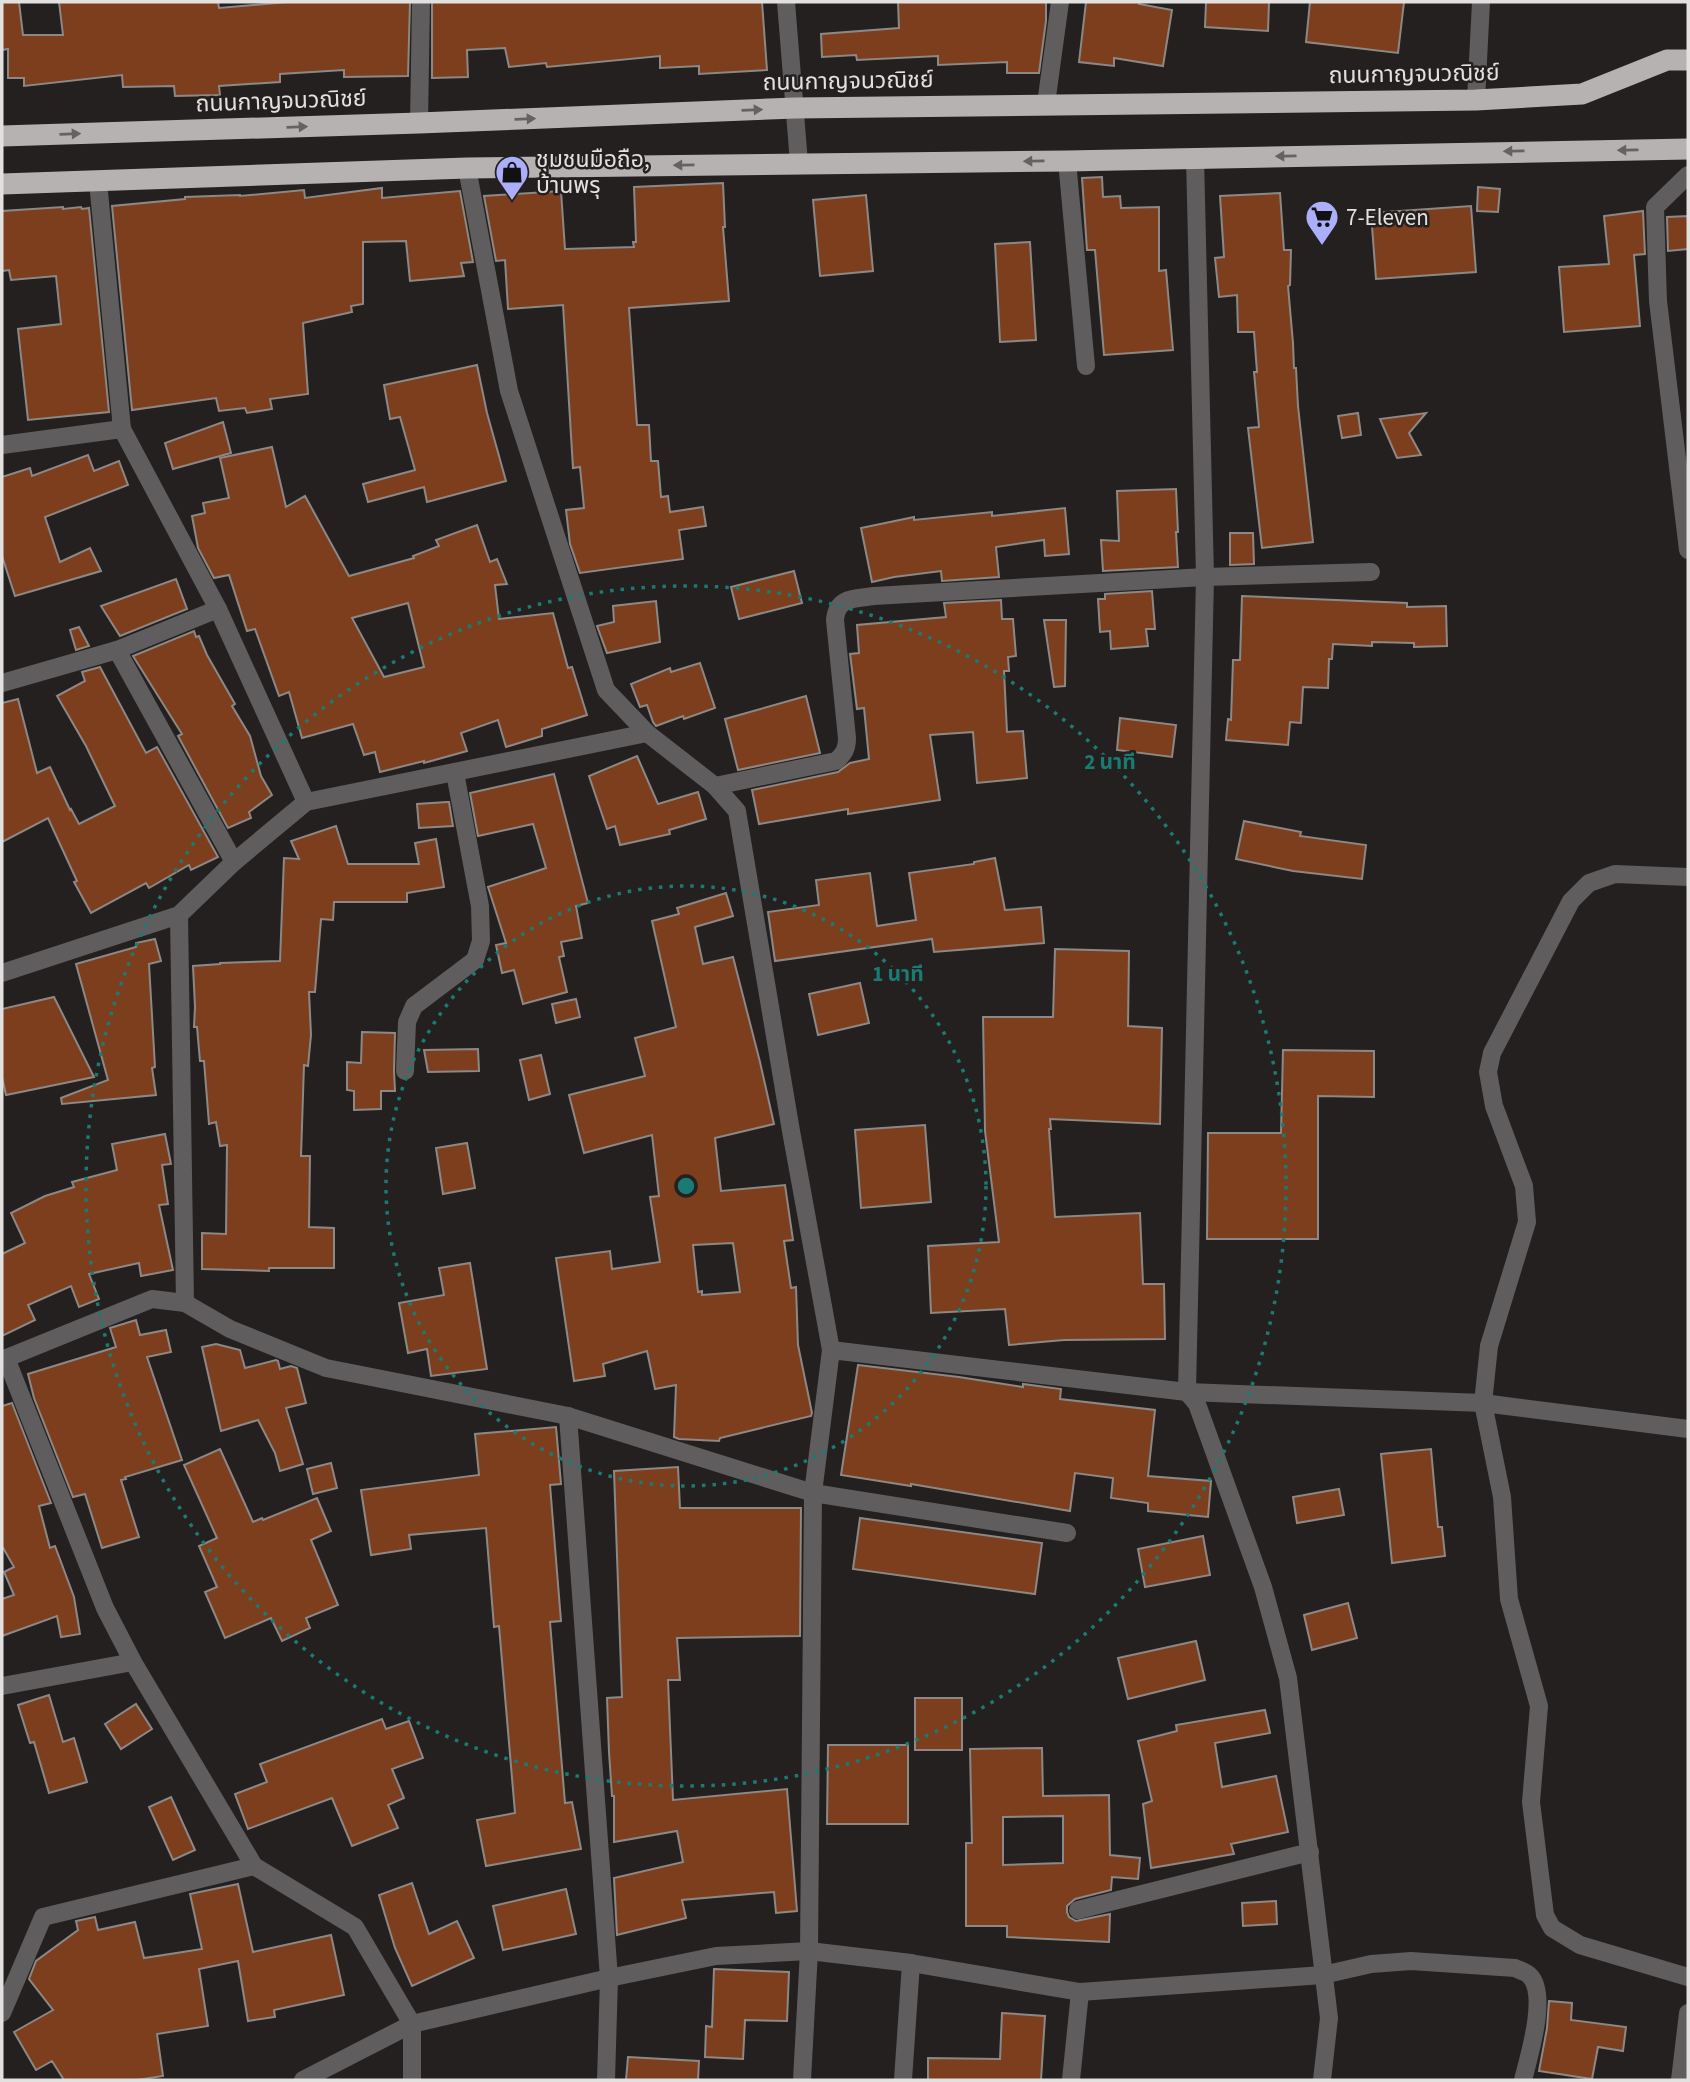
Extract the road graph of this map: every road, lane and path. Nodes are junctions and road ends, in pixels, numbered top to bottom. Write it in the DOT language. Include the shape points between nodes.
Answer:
graph roads {
  1 [pos="421,2"];
  2 [pos="786,2"];
  3 [pos="1060,2"];
  4 [pos="1482,2"];
  5 [pos="1678,60"];
  6 [pos="1476,100"];
  7 [pos="1046,104"];
  8 [pos="795,108"];
  9 [pos="419,123"];
  10 [pos="2,136"];
  11 [pos="1681,149"];
  12 [pos="1195,157"];
  13 [pos="1067,160"];
  14 [pos="799,163"];
  15 [pos="467,169"];
  16 [pos="1688,175"];
  17 [pos="99,182"];
  18 [pos="2,184"];
  19 [pos="1086,366"];
  20 [pos="121,429"];
  21 [pos="2,445"];
  22 [pos="1688,551"];
  23 [pos="1371,572"];
  24 [pos="1205,577"];
  25 [pos="218,609"];
  26 [pos="117,650"];
  27 [pos="2,683"];
  28 [pos="647,733"];
  29 [pos="455,773"];
  30 [pos="715,786"];
  31 [pos="306,802"];
  32 [pos="234,862"];
  33 [pos="1688,877"];
  34 [pos="179,915"];
  35 [pos="2,973"];
  36 [pos="405,1070"];
  37 [pos="185,1303"];
  38 [pos="831,1350"];
  39 [pos="4,1359"];
  40 [pos="1187,1392"];
  41 [pos="1483,1403"];
  42 [pos="568,1416"];
  43 [pos="1688,1429"];
  44 [pos="813,1493"];
  45 [pos="1067,1533"];
  46 [pos="133,1662"];
  47 [pos="2,1686"];
  48 [pos="1310,1852"];
  49 [pos="254,1866"];
  50 [pos="1077,1910"];
  51 [pos="809,1951"];
  52 [pos="911,1962"];
  53 [pos="1323,1975"];
  54 [pos="1688,1977"];
  55 [pos="609,1978"];
  56 [pos="1080,1992"];
  57 [pos="2,2013"];
  58 [pos="1688,2013"];
  59 [pos="412,2024"];
  60 [pos="303,2080"];
  61 [pos="412,2080"];
  62 [pos="606,2080"];
  63 [pos="802,2080"];
  64 [pos="903,2080"];
  65 [pos="1071,2080"];
  66 [pos="1322,2080"];
  67 [pos="1523,2080"];
  68 [pos="1680,2080"];
  1 -- 9 [label="street"];
  2 -- 8 [label="street"];
  3 -- 7 [label="street"];
  4 -- 6 [label="street"];
  5 -- 6 [label="highway, ถนนกาญจนวณิชย์" via="1582,93"];
  6 -- 7 [label="highway, ถนนกาญจนวณิชย์"];
  7 -- 8 [label="highway, ถนนกาญจนวณิชย์"];
  9 -- 8 [label="highway, ถนนกาญจนวณิชย์, one-way"];
  8 -- 14 [label="street"];
  10 -- 9 [label="highway, ถนนกาญจนวณิชย์, one-way"];
  11 -- 12 [label="highway, one-way"];
  12 -- 13 [label="highway"];
  12 -- 24 [label="street"];
  13 -- 14 [label="highway, one-way"];
  13 -- 19 [label="street"];
  14 -- 15 [label="highway, one-way"];
  15 -- 17 [label="highway"];
  15 -- 28 [label="street" via="509,391 606,690"];
  16 -- 22 [label="street" via="1655,207 1658,301"];
  17 -- 18 [label="highway"];
  17 -- 20 [label="street"];
  20 -- 21 [label="street"];
  20 -- 25 [label="street"];
  23 -- 24 [label="street"];
  24 -- 30 [label="street" via="844,601 835,620 846,750 836,761"];
  24 -- 40 [label="street"];
  25 -- 26 [label="street"];
  25 -- 31 [label="street"];
  26 -- 27 [label="street"];
  26 -- 32 [label="street"];
  28 -- 29 [label="street"];
  28 -- 30 [label="street"];
  29 -- 31 [label="street"];
  29 -- 36 [label="street" via="480,906 481,941 475,960 414,1006 407,1022"];
  30 -- 38 [label="street" via="737,811"];
  31 -- 32 [label="street"];
  32 -- 34 [label="street"];
  33 -- 41 [label="street" via="1615,874 1590,883 1571,901 1492,1053 1488,1072 1494,1106 1524,1186 1527,1222 1489,1346"];
  34 -- 35 [label="street"];
  34 -- 37 [label="street"];
  37 -- 39 [label="street" via="152,1300"];
  37 -- 42 [label="street" via="230,1329 326,1368"];
  38 -- 40 [label="street"];
  38 -- 44 [label="street"];
  39 -- 46 [label="street" via="105,1608"];
  40 -- 41 [label="street"];
  40 -- 48 [label="street" via="1197,1404 1263,1587 1289,1678"];
  41 -- 43 [label="street"];
  41 -- 54 [label="street" via="1502,1497 1508,1599 1539,1706 1531,1802 1545,1915 1552,1928 1580,1945"];
  42 -- 44 [label="street"];
  42 -- 55 [label="street"];
  44 -- 45 [label="street"];
  44 -- 51 [label="street"];
  46 -- 47 [label="street"];
  46 -- 49 [label="street"];
  48 -- 50 [label="street"];
  48 -- 53 [label="street"];
  49 -- 57 [label="street" via="43,1917"];
  49 -- 59 [label="street" via="355,1927"];
  51 -- 52 [label="street"];
  51 -- 55 [label="street" via="716,1956"];
  51 -- 63 [label="street"];
  52 -- 56 [label="street"];
  52 -- 64 [label="street"];
  53 -- 56 [label="street"];
  53 -- 66 [label="street" via="1329,2018"];
  53 -- 67 [label="street" via="1411,1961 1515,1968 1530,1976 1537,1993 1537,2021"];
  55 -- 59 [label="street"];
  55 -- 62 [label="street"];
  56 -- 65 [label="street"];
  58 -- 68 [label="street"];
  59 -- 60 [label="street"];
  59 -- 61 [label="street"];
}
